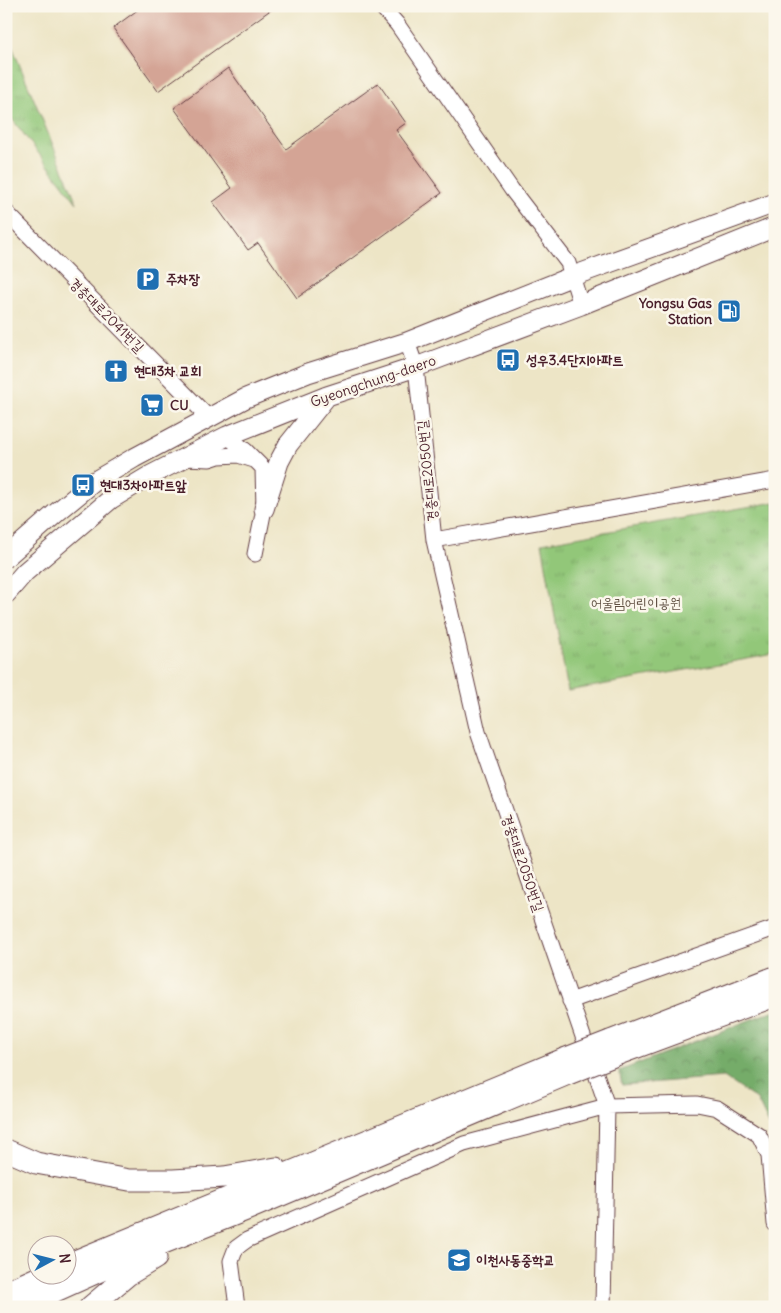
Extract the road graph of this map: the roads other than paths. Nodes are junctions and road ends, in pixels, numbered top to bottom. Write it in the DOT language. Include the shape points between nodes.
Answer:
graph roads {
  1 [pos="381,6"];
  2 [pos="775,203"];
  3 [pos="6,212"];
  4 [pos="775,227"];
  5 [pos="573,276"];
  6 [pos="581,305"];
  7 [pos="407,342"];
  8 [pos="416,367"];
  9 [pos="327,396"];
  10 [pos="208,417"];
  11 [pos="227,436"];
  12 [pos="184,458"];
  13 [pos="256,461"];
  14 [pos="775,480"];
  15 [pos="264,509"];
  16 [pos="434,540"];
  17 [pos="255,554"];
  18 [pos="6,558"];
  19 [pos="6,594"];
  20 [pos="775,928"];
  21 [pos="775,978"];
  22 [pos="775,996"];
  23 [pos="570,1001"];
  24 [pos="613,1048"];
  25 [pos="566,1066"];
  26 [pos="607,1106"];
  27 [pos="6,1150"];
  28 [pos="328,1156"];
  29 [pos="246,1210"];
  30 [pos="775,1224"];
  31 [pos="78,1260"];
  32 [pos="28,1282"];
  33 [pos="6,1292"];
  34 [pos="20,1307"];
  35 [pos="90,1307"];
  36 [pos="238,1307"];
  37 [pos="603,1307"];
  1 -- 5 [label="street" via="568,263"];
  2 -- 5 [label="main road, Gyeongchung-daero"];
  3 -- 10 [label="street, 경충대로2041번길"];
  4 -- 6 [label="main road, Gyeongchung-daero"];
  5 -- 6 [label="street"];
  5 -- 7 [label="main road, Gyeongchung-daero"];
  6 -- 8 [label="main road, Gyeongchung-daero"];
  7 -- 8 [label="street, 경충대로2050번길"];
  7 -- 10 [label="main road, Gyeongchung-daero" via="308,373"];
  8 -- 9 [label="main road, Gyeongchung-daero"];
  8 -- 16 [label="street, 경충대로2050번길"];
  9 -- 11 [label="main road, Gyeongchung-daero"];
  9 -- 15 [label="main road" via="288,445"];
  10 -- 11 [label="main road"];
  10 -- 18 [label="main road, Gyeongchung-daero" via="94,481"];
  11 -- 12 [label="main road, Gyeongchung-daero"];
  11 -- 13 [label="street"];
  12 -- 13 [label="street" via="238,456"];
  12 -- 19 [label="main road, Gyeongchung-daero" via="111,499 25,572"];
  13 -- 15 [label="street" via="263,468"];
  14 -- 16 [label="street"];
  15 -- 17 [label="street"];
  16 -- 23 [label="street, 경충대로2050번길" via="478,732"];
  20 -- 23 [label="street"];
  21 -- 24 [label="highway"];
  22 -- 24 [label="highway"];
  23 -- 26 [label="street, 경충대로2050번길"];
  24 -- 25 [label="highway, bridge"];
  25 -- 28 [label="highway"];
  25 -- 29 [label="highway"];
  26 -- 30 [label="street" via="697,1104 717,1108 759,1134 768,1155"];
  26 -- 36 [label="street" via="464,1144 247,1240 236,1248 231,1261"];
  26 -- 37 [label="street"];
  27 -- 28 [label="highway" via="36,1164 129,1180 224,1177"];
  28 -- 31 [label="highway"];
  29 -- 34 [label="highway" via="151,1248"];
  29 -- 35 [label="highway" via="128,1275"];
  32 -- 33 [label="highway"];
}
